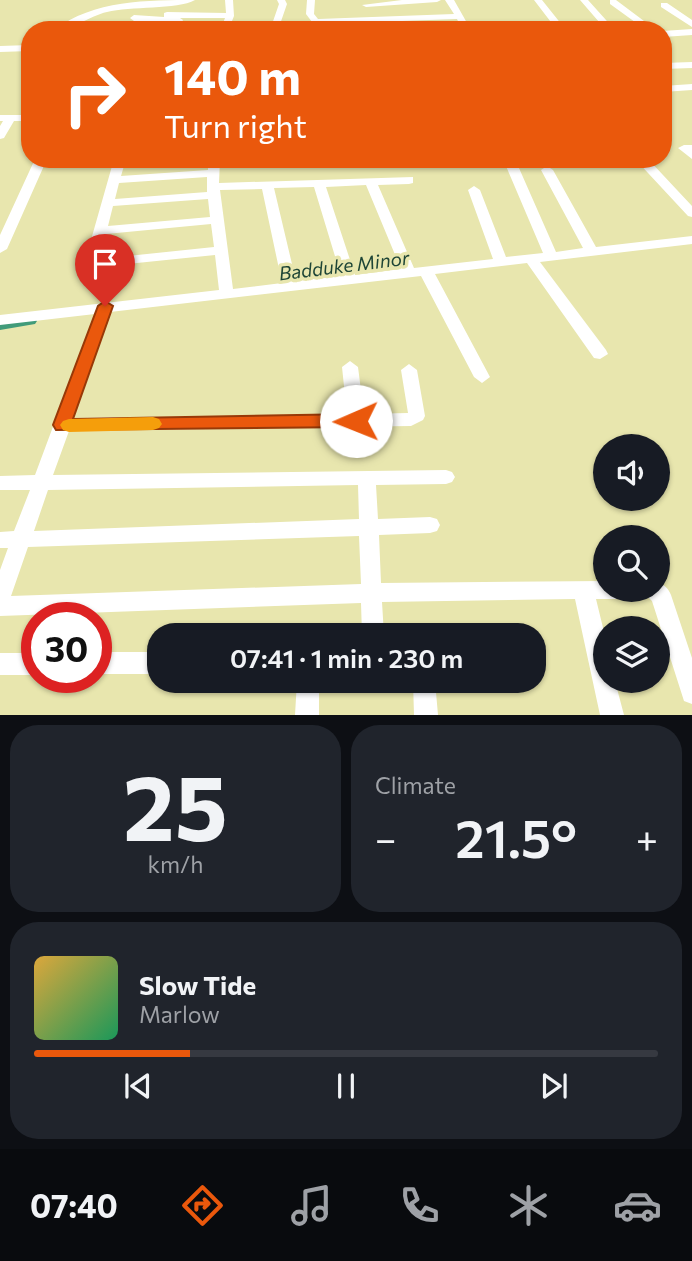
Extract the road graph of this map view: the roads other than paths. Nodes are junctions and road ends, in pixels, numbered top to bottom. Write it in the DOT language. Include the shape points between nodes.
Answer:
graph roads {
  1 [pos="191,0"];
  2 [pos="229,0"];
  3 [pos="281,0"];
  4 [pos="311,0"];
  5 [pos="438,0"];
  6 [pos="449,0"];
  7 [pos="538,0"];
  8 [pos="584,0"];
  9 [pos="623,0"];
  10 [pos="611,1"];
  11 [pos="173,2"];
  12 [pos="141,5"];
  13 [pos="366,5"];
  14 [pos="664,5"];
  15 [pos="230,16"];
  16 [pos="460,16"];
  17 [pos="166,17"];
  18 [pos="134,18"];
  19 [pos="71,21"];
  20 [pos="132,21"];
  21 [pos="178,21"];
  22 [pos="228,21"];
  23 [pos="277,21"];
  24 [pos="313,21"];
  25 [pos="388,21"];
  26 [pos="462,21"];
  27 [pos="555,21"];
  28 [pos="603,21"];
  29 [pos="639,21"];
  30 [pos="692,24"];
  31 [pos="692,32"];
  32 [pos="674,33"];
  33 [pos="683,40"];
  34 [pos="21,48"];
  35 [pos="0,49"];
  36 [pos="687,66"];
  37 [pos="692,79"];
  38 [pos="692,87"];
  39 [pos="672,88"];
  40 [pos="5,118"];
  41 [pos="0,136"];
  42 [pos="692,148"];
  43 [pos="692,156"];
  44 [pos="37,168"];
  45 [pos="117,168"];
  46 [pos="200,168"];
  47 [pos="214,168"];
  48 [pos="513,168"];
  49 [pos="649,168"];
  50 [pos="547,170"];
  51 [pos="114,180"];
  52 [pos="409,180"];
  53 [pos="370,181"];
  54 [pos="319,183"];
  55 [pos="267,185"];
  56 [pos="474,190"];
  57 [pos="214,191"];
  58 [pos="108,203"];
  59 [pos="692,213"];
  60 [pos="217,220"];
  61 [pos="100,230"];
  62 [pos="692,240"];
  63 [pos="0,249"];
  64 [pos="221,250"];
  65 [pos="592,252"];
  66 [pos="551,256"];
  67 [pos="500,262"];
  68 [pos="535,263"];
  69 [pos="409,273"];
  70 [pos="428,274"];
  71 [pos="348,279"];
  72 [pos="290,285"];
  73 [pos="226,292"];
  74 [pos="105,306"];
  75 [pos="0,320"];
  76 [pos="600,354"];
  77 [pos="350,367"];
  78 [pos="409,370"];
  79 [pos="482,377"];
  80 [pos="356,421"];
  81 [pos="62,425"];
  82 [pos="446,477"];
  83 [pos="367,478"];
  84 [pos="0,482"];
  85 [pos="41,482"];
  86 [pos="430,526"];
  87 [pos="369,527"];
  88 [pos="0,540"];
  89 [pos="21,540"];
  90 [pos="583,590"];
  91 [pos="593,590"];
  92 [pos="371,593"];
  93 [pos="0,598"];
  94 [pos="663,602"];
  95 [pos="0,606"];
  96 [pos="372,623"];
  97 [pos="112,663"];
  98 [pos="147,663"];
  99 [pos="0,664"];
  100 [pos="21,664"];
  101 [pos="308,693"];
  102 [pos="425,693"];
  103 [pos="692,693"];
  104 [pos="307,715"];
  105 [pos="426,715"];
  106 [pos="612,715"];
  1 -- 11 [label="street"];
  2 -- 15 [label="street"];
  3 -- 23 [label="street" via="284,4"];
  4 -- 24 [label="street"];
  5 -- 13 [label="street"];
  6 -- 16 [label="street"];
  7 -- 27 [label="street"];
  8 -- 28 [label="street"];
  9 -- 10 [label="street"];
  10 -- 29 [label="street"];
  11 -- 12 [label="street"];
  11 -- 17 [label="street"];
  12 -- 18 [label="street"];
  12 -- 19 [label="street" via="99,9"];
  14 -- 30 [label="street"];
  15 -- 17 [label="street"];
  15 -- 22 [label="street"];
  16 -- 25 [label="street"];
  16 -- 26 [label="street"];
  17 -- 18 [label="street"];
  17 -- 21 [label="street"];
  18 -- 20 [label="street"];
  31 -- 32 [label="street"];
  32 -- 33 [label="street"];
  34 -- 35 [label="street"];
  36 -- 37 [label="street"];
  38 -- 39 [label="street"];
  40 -- 41 [label="street"];
  42 -- 43 [label="street" via="684,148"];
  44 -- 63 [label="street"];
  45 -- 51 [label="street"];
  46 -- 51 [label="street"];
  47 -- 57 [label="street"];
  48 -- 66 [label="street"];
  49 -- 59 [label="street"];
  50 -- 65 [label="street"];
  51 -- 58 [label="street"];
  52 -- 53 [label="street"];
  53 -- 54 [label="street"];
  53 -- 69 [label="street"];
  54 -- 55 [label="street"];
  54 -- 71 [label="street"];
  55 -- 57 [label="street"];
  55 -- 72 [label="street"];
  56 -- 67 [label="street"];
  57 -- 58 [label="street"];
  57 -- 60 [label="street"];
  58 -- 61 [label="street"];
  60 -- 61 [label="street"];
  60 -- 64 [label="street"];
  61 -- 64 [label="street" via="92,261 98,263"];
  62 -- 65 [label="street"];
  64 -- 73 [label="street"];
  65 -- 66 [label="street"];
  66 -- 68 [label="street"];
  67 -- 68 [label="street"];
  67 -- 70 [label="street"];
  68 -- 76 [label="street"];
  69 -- 70 [label="street"];
  69 -- 71 [label="street"];
  70 -- 79 [label="street"];
  71 -- 72 [label="street"];
  72 -- 73 [label="street"];
  73 -- 74 [label="street"];
  74 -- 75 [label="street"];
  74 -- 81 [label="street"];
  77 -- 80 [label="street"];
  78 -- 80 [label="street" via="415,419"];
  80 -- 81 [label="street"];
  81 -- 85 [label="street"];
  82 -- 83 [label="street"];
  83 -- 85 [label="street"];
  83 -- 87 [label="street"];
  84 -- 85 [label="street"];
  85 -- 89 [label="street"];
  86 -- 87 [label="street"];
  87 -- 89 [label="street"];
  87 -- 92 [label="street"];
  88 -- 89 [label="street"];
  89 -- 93 [label="street"];
  90 -- 91 [label="street"];
  90 -- 92 [label="street"];
  90 -- 106 [label="street"];
  92 -- 95 [label="street"];
  92 -- 96 [label="street"];
  94 -- 103 [label="street"];
  97 -- 98 [label="street"];
  99 -- 100 [label="street"];
  101 -- 104 [label="street"];
  102 -- 105 [label="street"];
}
